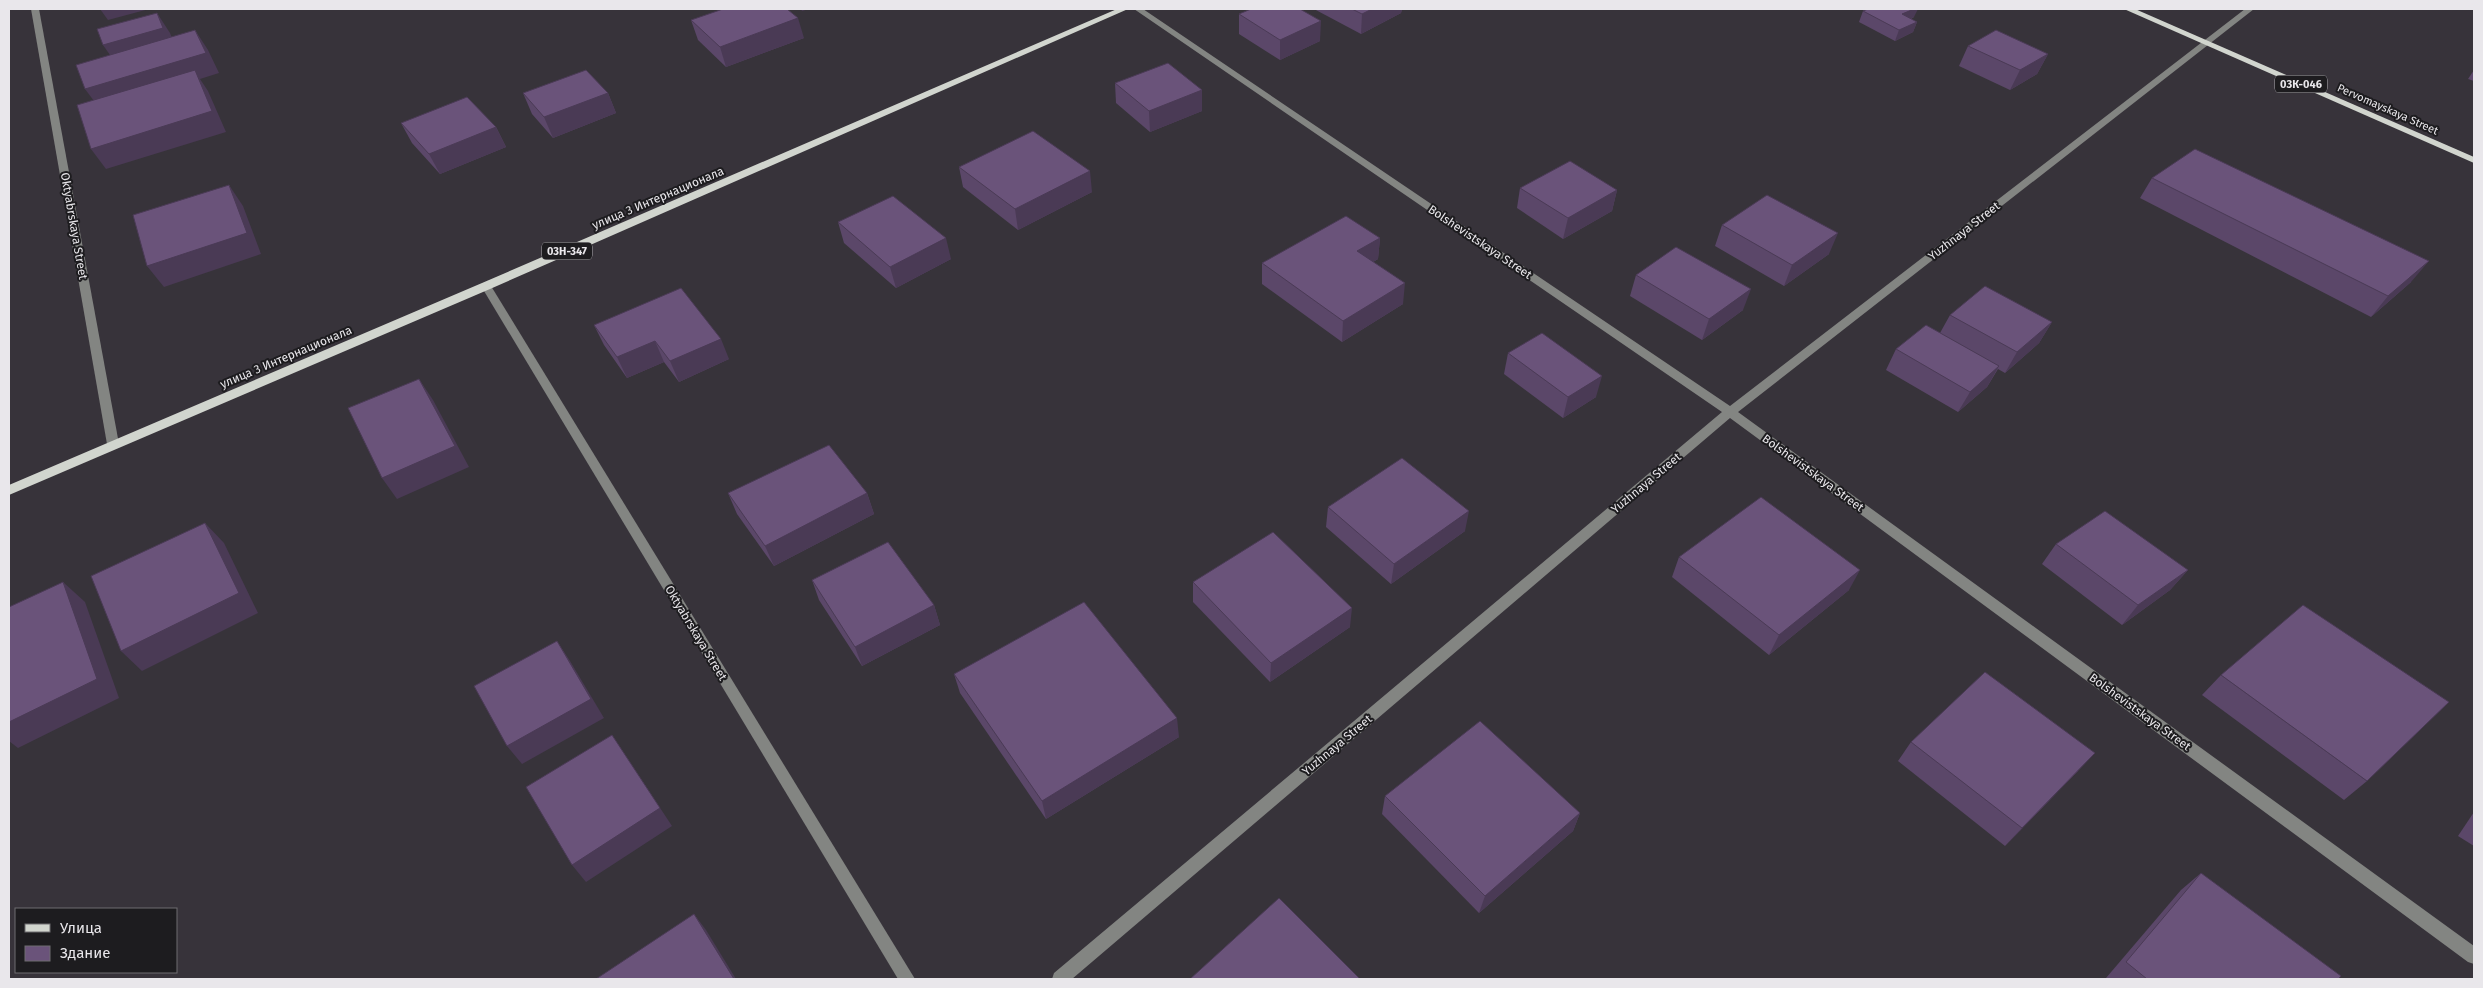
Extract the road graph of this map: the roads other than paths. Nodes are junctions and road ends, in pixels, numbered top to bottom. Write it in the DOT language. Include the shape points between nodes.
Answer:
graph roads {
  1 [pos="35,9"];
  2 [pos="1124,9"];
  3 [pos="1138,9"];
  4 [pos="2128,9"];
  5 [pos="2250,9"];
  6 [pos="2208,42"];
  7 [pos="2474,160"];
  8 [pos="486,286"];
  9 [pos="1730,412"];
  10 [pos="113,444"];
  11 [pos="9,490"];
  12 [pos="2474,956"];
  13 [pos="907,979"];
  14 [pos="1060,979"];
  1 -- 10 [label="street, Oktyabrskaya Street"];
  2 -- 8 [label="main road, улица 3 Интернационала / 03Н-347"];
  3 -- 9 [label="street, Bolshevistskaya Street"];
  4 -- 6 [label="main road, Pervomayskaya Street / 03К-046"];
  5 -- 6 [label="street, Yuzhnaya Street"];
  6 -- 7 [label="main road, Pervomayskaya Street / 03К-046"];
  6 -- 9 [label="street, Yuzhnaya Street"];
  8 -- 10 [label="main road, улица 3 Интернационала / 03Н-347"];
  8 -- 13 [label="street, Oktyabrskaya Street"];
  9 -- 12 [label="street, Bolshevistskaya Street"];
  9 -- 14 [label="street, Yuzhnaya Street"];
  10 -- 11 [label="main road, улица 3 Интернационала / 03Н-347"];
}
